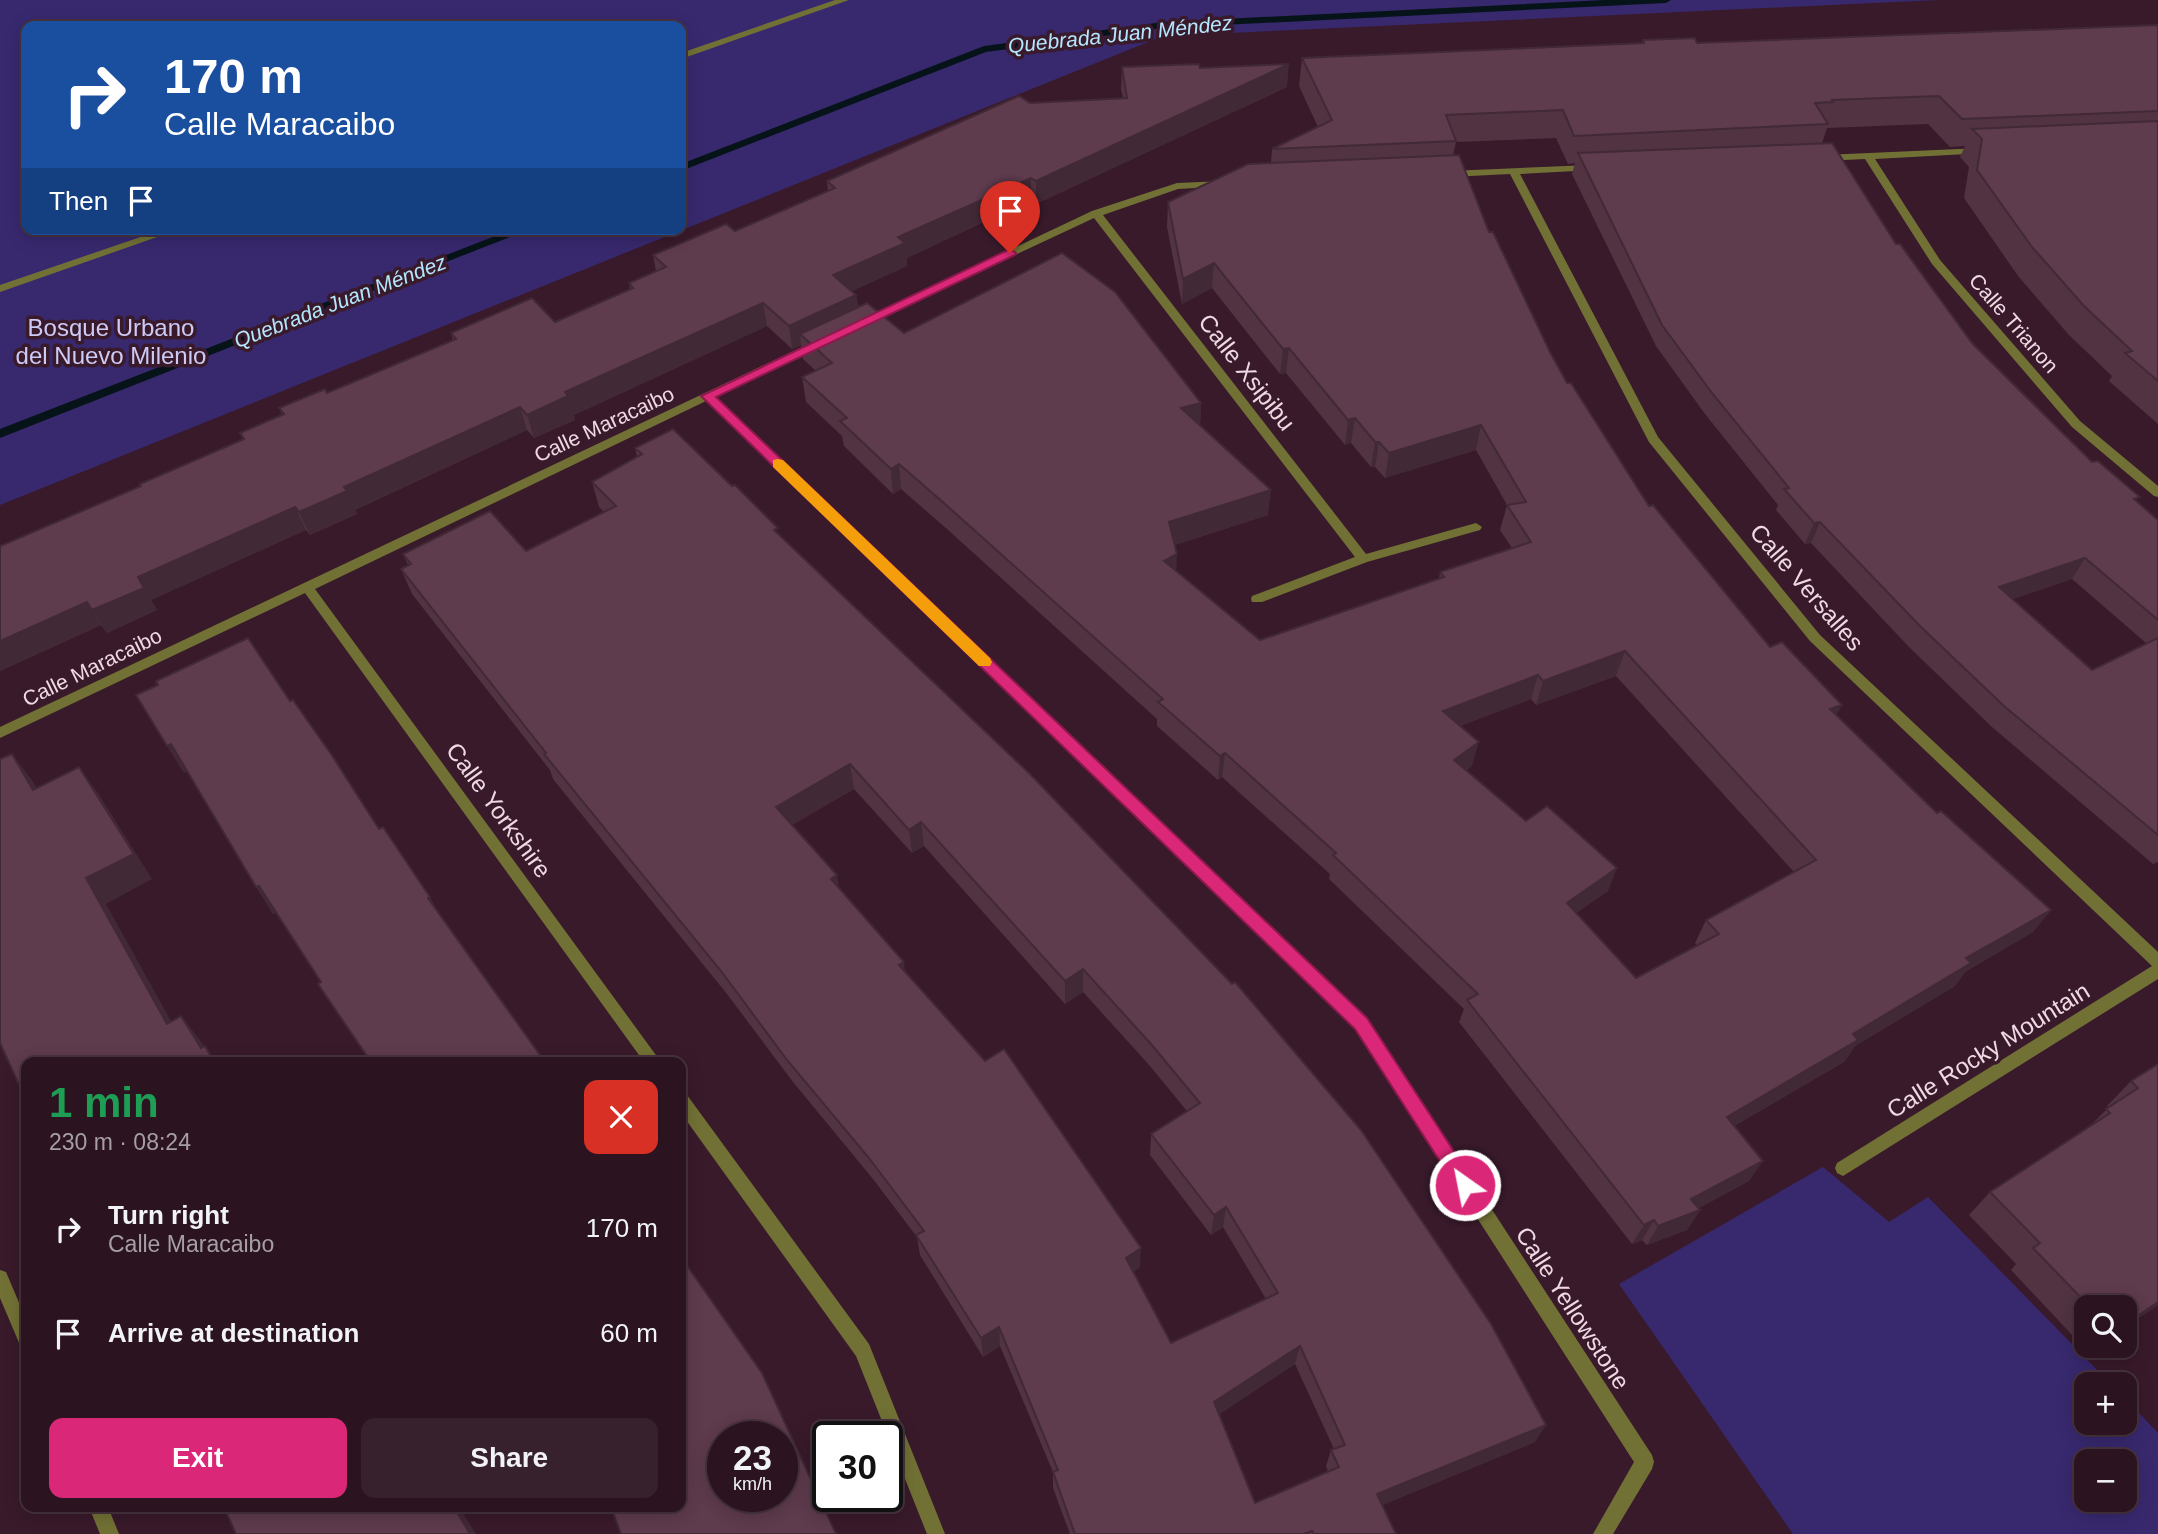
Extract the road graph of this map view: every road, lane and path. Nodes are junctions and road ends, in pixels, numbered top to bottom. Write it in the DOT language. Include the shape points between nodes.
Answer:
graph roads {
  1 [pos="844,0"];
  2 [pos="686,54"];
  3 [pos="1993,150"];
  4 [pos="1868,156"];
  5 [pos="1814,158"];
  6 [pos="1609,167"];
  7 [pos="1513,171"];
  8 [pos="1433,174"];
  9 [pos="1231,184"];
  10 [pos="1096,213"];
  11 [pos="158,235"];
  12 [pos="0,289"];
  13 [pos="859,324"];
  14 [pos="834,336"];
  15 [pos="707,396"];
  16 [pos="2158,493"];
  17 [pos="1476,527"];
  18 [pos="1363,559"];
  19 [pos="306,586"];
  20 [pos="1257,599"];
  21 [pos="0,733"];
  22 [pos="2158,962"];
  23 [pos="2158,971"];
  24 [pos="649,1057"];
  25 [pos="686,1107"];
  26 [pos="1843,1168"];
  27 [pos="0,1278"];
  28 [pos="21,1327"];
  29 [pos="100,1512"];
  30 [pos="110,1534"];
  31 [pos="936,1534"];
  32 [pos="1602,1534"];
  1 -- 2 [label="street"];
  3 -- 4 [label="street"];
  4 -- 5 [label="street"];
  4 -- 16 [label="street, Calle Trianon" via="1936,262 2076,424"];
  6 -- 7 [label="street"];
  7 -- 8 [label="street"];
  7 -- 22 [label="street, Calle Versalles" via="1653,439 1815,638"];
  9 -- 10 [label="street" via="1177,186"];
  10 -- 13 [label="street"];
  10 -- 18 [label="street, Calle Xsipibu"];
  11 -- 12 [label="street"];
  14 -- 15 [label="street, Calle Maracaibo"];
  15 -- 19 [label="street, Calle Maracaibo"];
  15 -- 32 [label="street, Calle Yellowstone" via="1361,1023 1645,1462"];
  17 -- 18 [label="street"];
  18 -- 20 [label="street"];
  19 -- 21 [label="street, Calle Maracaibo"];
  19 -- 24 [label="street, Calle Yorkshire"];
  23 -- 26 [label="street, Calle Rocky Mountain"];
  25 -- 31 [label="street" via="863,1350"];
  27 -- 28 [label="street"];
  29 -- 30 [label="street"];
}
